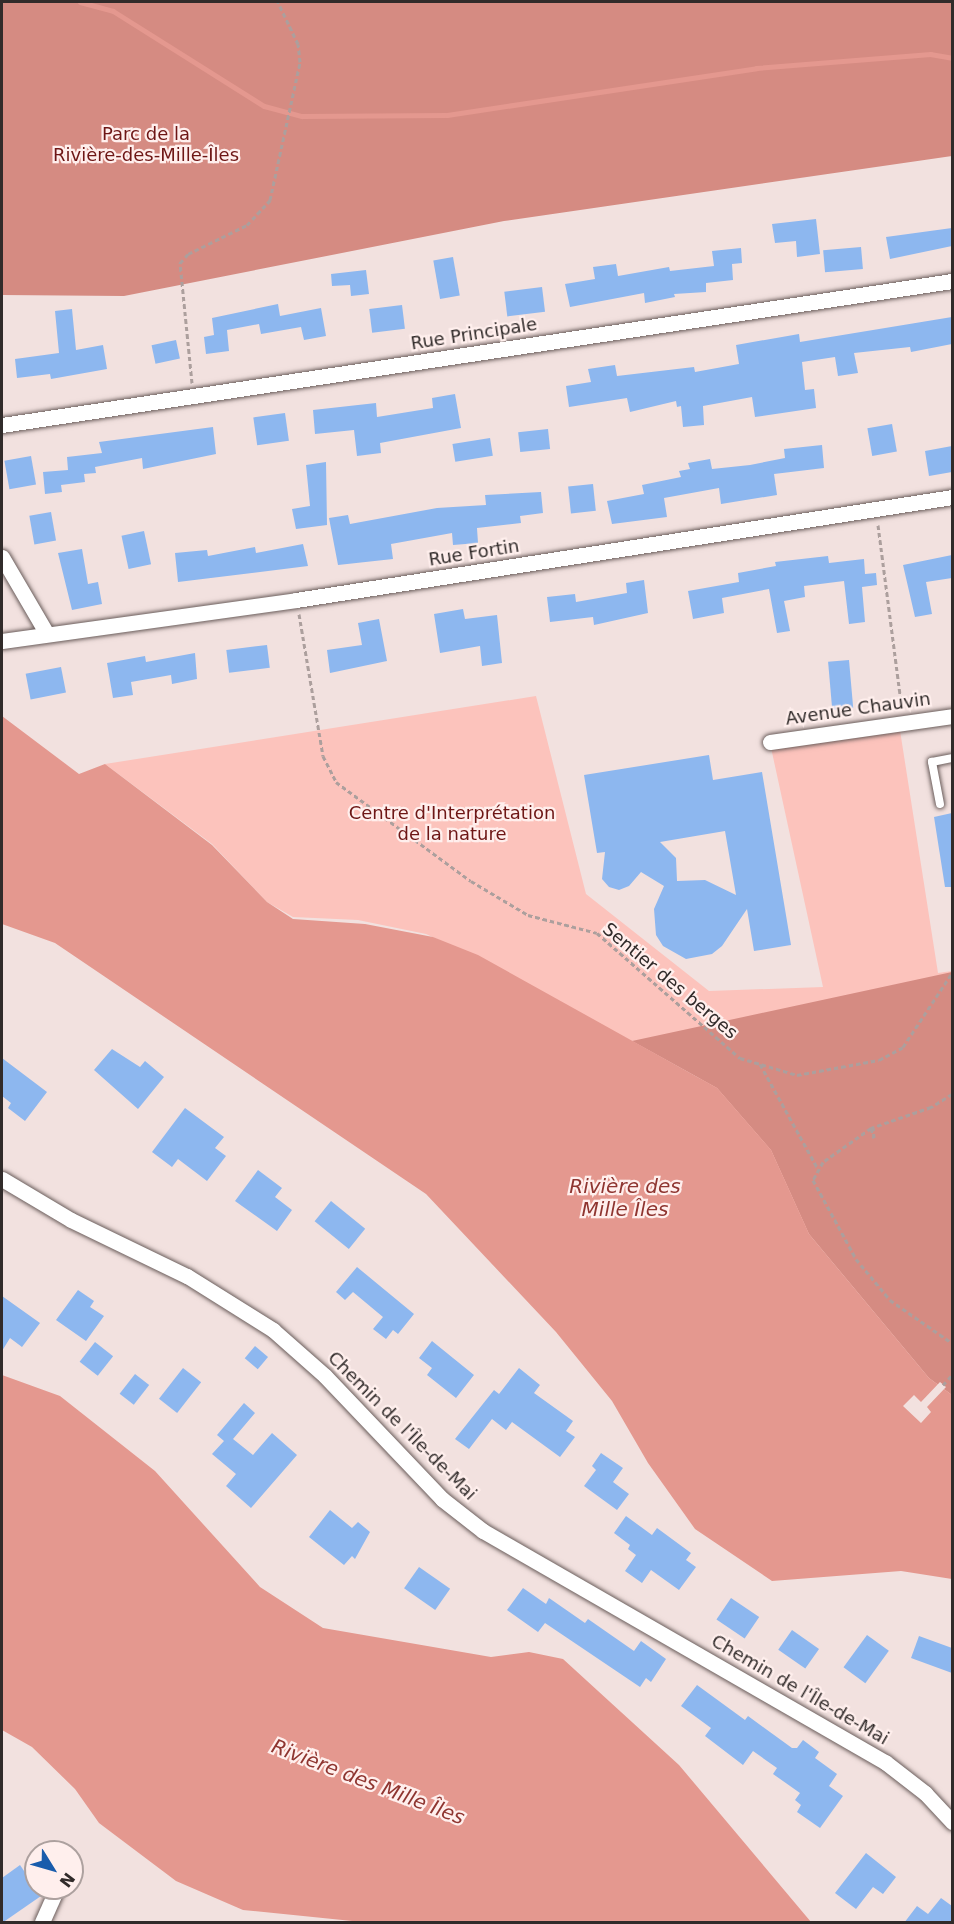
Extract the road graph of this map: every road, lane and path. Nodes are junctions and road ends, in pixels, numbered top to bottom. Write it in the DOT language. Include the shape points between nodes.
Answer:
graph roads {
  1 [pos="278,2"];
  2 [pos="952,281"];
  3 [pos="193,387"];
  4 [pos="2,425"];
  5 [pos="952,497"];
  6 [pos="876,509"];
  7 [pos="2,557"];
  8 [pos="296,600"];
  9 [pos="47,634"];
  10 [pos="2,642"];
  11 [pos="952,716"];
  12 [pos="903,723"];
  13 [pos="770,741"];
  14 [pos="952,758"];
  15 [pos="940,804"];
  16 [pos="952,973"];
  17 [pos="760,1064"];
  18 [pos="952,1094"];
  19 [pos="818,1169"];
  20 [pos="2,1179"];
  21 [pos="952,1343"];
  22 [pos="952,1375"];
  23 [pos="944,1385"];
  24 [pos="952,1822"];
  25 [pos="52,1900"];
  26 [pos="42,1923"];
  1 -- 3 [label="path" via="298,44 300,62 273,190 266,206 247,225 183,258 179,271"];
  2 -- 4 [label="street, Rue Principale"];
  5 -- 6 [label="street, Rue Fortin"];
  6 -- 8 [label="street, Rue Fortin"];
  6 -- 12 [label="path"];
  7 -- 9 [label="street"];
  8 -- 9 [label="street, Rue Fortin"];
  8 -- 17 [label="path, Sentier des berges" via="323,756 336,782 471,881 528,915 597,933 740,1059"];
  9 -- 10 [label="street, Rue Fortin"];
  11 -- 12 [label="street, Avenue Chauvin"];
  12 -- 13 [label="street, Avenue Chauvin"];
  14 -- 15 [label="lane" via="932,762"];
  16 -- 17 [label="path, Sentier des berges" via="903,1047 879,1060 797,1075"];
  17 -- 19 [label="path"];
  18 -- 19 [label="path" via="931,1107 872,1127"];
  19 -- 21 [label="path" via="813,1180 856,1259 890,1300"];
  20 -- 24 [label="street, Chemin de l'Île-de-Mai" via="71,1220 187,1276 273,1330 325,1376 442,1499 483,1531 885,1762 924,1792"];
  22 -- 23 [label="path"];
  25 -- 26 [label="street"];
}
